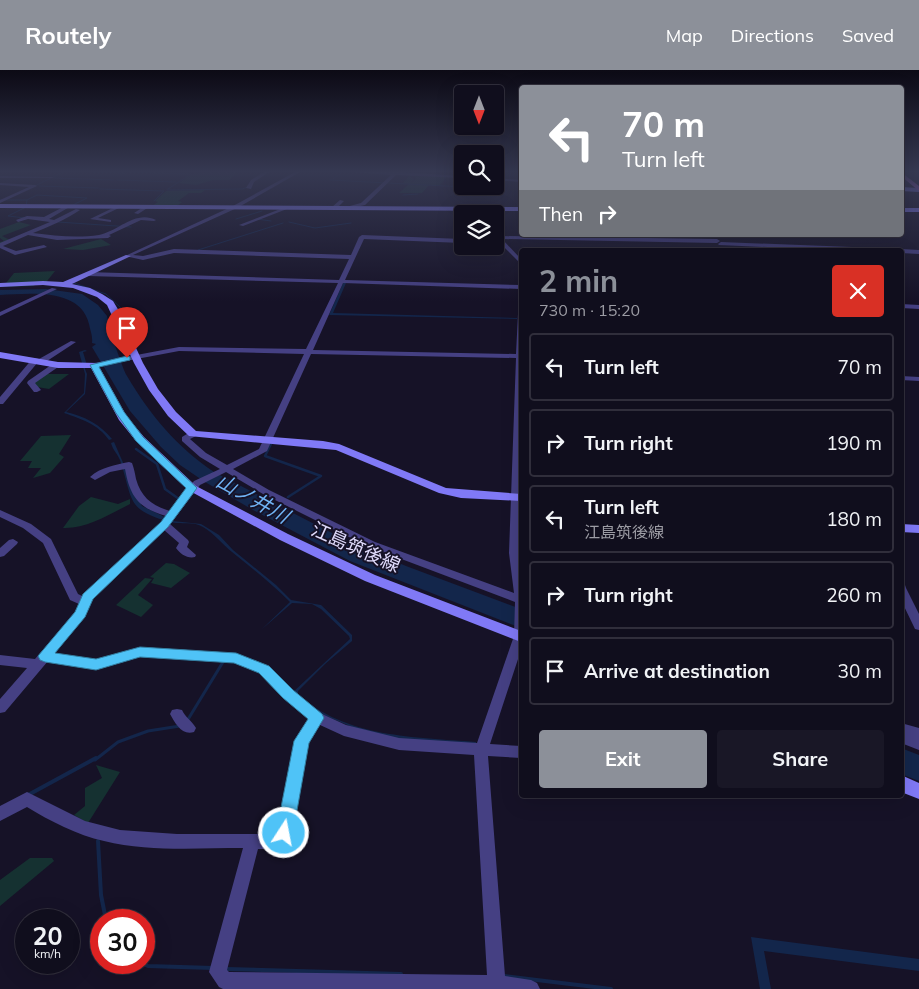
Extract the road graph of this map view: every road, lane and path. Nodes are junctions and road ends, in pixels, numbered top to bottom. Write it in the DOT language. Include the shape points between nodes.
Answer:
graph roads {
  1 [pos="53,215"];
  2 [pos="67,215"];
  3 [pos="101,215"];
  4 [pos="218,215"];
  5 [pos="269,215"];
  6 [pos="46,219"];
  7 [pos="154,220"];
  8 [pos="18,221"];
  9 [pos="109,221"];
  10 [pos="52,222"];
  11 [pos="241,225"];
  12 [pos="28,234"];
  13 [pos="714,237"];
  14 [pos="504,239"];
  15 [pos="454,241"];
  16 [pos="719,242"];
  17 [pos="0,246"];
  18 [pos="504,246"];
  19 [pos="44,247"];
  20 [pos="726,248"];
  21 [pos="838,248"];
  22 [pos="904,251"];
  23 [pos="919,252"];
  24 [pos="128,256"];
  25 [pos="352,257"];
  26 [pos="519,260"];
  27 [pos="88,274"];
  28 [pos="341,282"];
  29 [pos="0,285"];
  30 [pos="59,287"];
  31 [pos="519,288"];
  32 [pos="904,306"];
  33 [pos="919,306"];
  34 [pos="0,314"];
  35 [pos="73,342"];
  36 [pos="309,352"];
  37 [pos="1,356"];
  38 [pos="136,356"];
  39 [pos="519,356"];
  40 [pos="38,361"];
  41 [pos="57,365"];
  42 [pos="98,365"];
  43 [pos="904,378"];
  44 [pos="919,379"];
  45 [pos="37,390"];
  46 [pos="0,402"];
  47 [pos="193,434"];
  48 [pos="269,439"];
  49 [pos="223,471"];
  50 [pos="95,477"];
  51 [pos="195,485"];
  52 [pos="519,498"];
  53 [pos="0,513"];
  54 [pos="173,515"];
  55 [pos="164,525"];
  56 [pos="904,528"];
  57 [pos="919,529"];
  58 [pos="13,542"];
  59 [pos="0,554"];
  60 [pos="191,555"];
  61 [pos="519,587"];
  62 [pos="904,594"];
  63 [pos="519,599"];
  64 [pos="86,602"];
  65 [pos="919,626"];
  66 [pos="519,634"];
  67 [pos="519,641"];
  68 [pos="0,660"];
  69 [pos="41,660"];
  70 [pos="0,708"];
  71 [pos="177,714"];
  72 [pos="317,718"];
  73 [pos="189,728"];
  74 [pos="904,729"];
  75 [pos="919,734"];
  76 [pos="904,738"];
  77 [pos="919,744"];
  78 [pos="482,750"];
  79 [pos="519,752"];
  80 [pos="0,814"];
  81 [pos="252,841"];
  82 [pos="498,987"];
  83 [pos="531,989"];
  1 -- 6 [label="street"];
  2 -- 10 [label="street"];
  3 -- 9 [label="street" via="92,219"];
  4 -- 24 [label="street"];
  5 -- 11 [label="street"];
  6 -- 8 [label="street"];
  6 -- 10 [label="street"];
  7 -- 12 [label="street" via="140,218 104,236 57,238"];
  10 -- 12 [label="street"];
  12 -- 17 [label="street"];
  13 -- 16 [label="street"];
  14 -- 16 [label="street"];
  15 -- 25 [label="street" via="362,237"];
  16 -- 20 [label="street"];
  16 -- 21 [label="street"];
  17 -- 19 [label="street" via="16,253"];
  18 -- 26 [label="street"];
  22 -- 23 [label="street"];
  24 -- 25 [label="street" via="143,258 174,251"];
  24 -- 27 [label="main road"];
  25 -- 28 [label="street"];
  27 -- 28 [label="street"];
  27 -- 30 [label="main road"];
  28 -- 31 [label="street"];
  28 -- 36 [label="street"];
  29 -- 30 [label="main road" via="40,283"];
  30 -- 34 [label="street"];
  30 -- 38 [label="main road" via="90,291 109,302"];
  32 -- 33 [label="street"];
  35 -- 40 [label="street"];
  36 -- 38 [label="street" via="179,349"];
  36 -- 39 [label="street"];
  36 -- 48 [label="street"];
  37 -- 40 [label="main road"];
  38 -- 42 [label="street"];
  38 -- 47 [label="main road" via="166,404"];
  40 -- 41 [label="main road"];
  40 -- 46 [label="street"];
  41 -- 42 [label="main road"];
  41 -- 45 [label="street" via="31,383"];
  42 -- 51 [label="main road, 江島筑後線" via="120,413 140,439"];
  43 -- 44 [label="street"];
  47 -- 48 [label="main road"];
  47 -- 49 [label="street" via="185,439"];
  48 -- 49 [label="street" via="263,451"];
  48 -- 52 [label="main road" via="339,447 443,491"];
  49 -- 51 [label="street"];
  49 -- 63 [label="street" via="371,544"];
  50 -- 54 [label="street" via="107,470 129,465 142,503 152,510"];
  51 -- 54 [label="street"];
  51 -- 66 [label="main road, 江島筑後線" via="284,537 370,578"];
  52 -- 61 [label="street" via="514,553"];
  53 -- 64 [label="street" via="27,526 47,541 74,597"];
  54 -- 55 [label="street"];
  55 -- 60 [label="street" via="184,542 181,548"];
  55 -- 64 [label="street" via="87,597"];
  56 -- 57 [label="main road"];
  58 -- 59 [label="street"];
  62 -- 65 [label="street"];
  64 -- 69 [label="street" via="81,614"];
  67 -- 78 [label="street"];
  68 -- 69 [label="street"];
  69 -- 70 [label="street"];
  69 -- 72 [label="street" via="96,665 140,652 236,658 264,669"];
  71 -- 73 [label="street"];
  72 -- 78 [label="street" via="344,730 398,744"];
  72 -- 81 [label="street" via="302,741 284,833 280,840 272,842"];
  74 -- 75 [label="street"];
  76 -- 77 [label="street"];
  78 -- 79 [label="street"];
  78 -- 82 [label="street"];
  80 -- 81 [label="street" via="27,799 48,812 103,833 134,839"];
  81 -- 82 [label="street" via="218,972 225,981"];
  82 -- 83 [label="street"];
}
